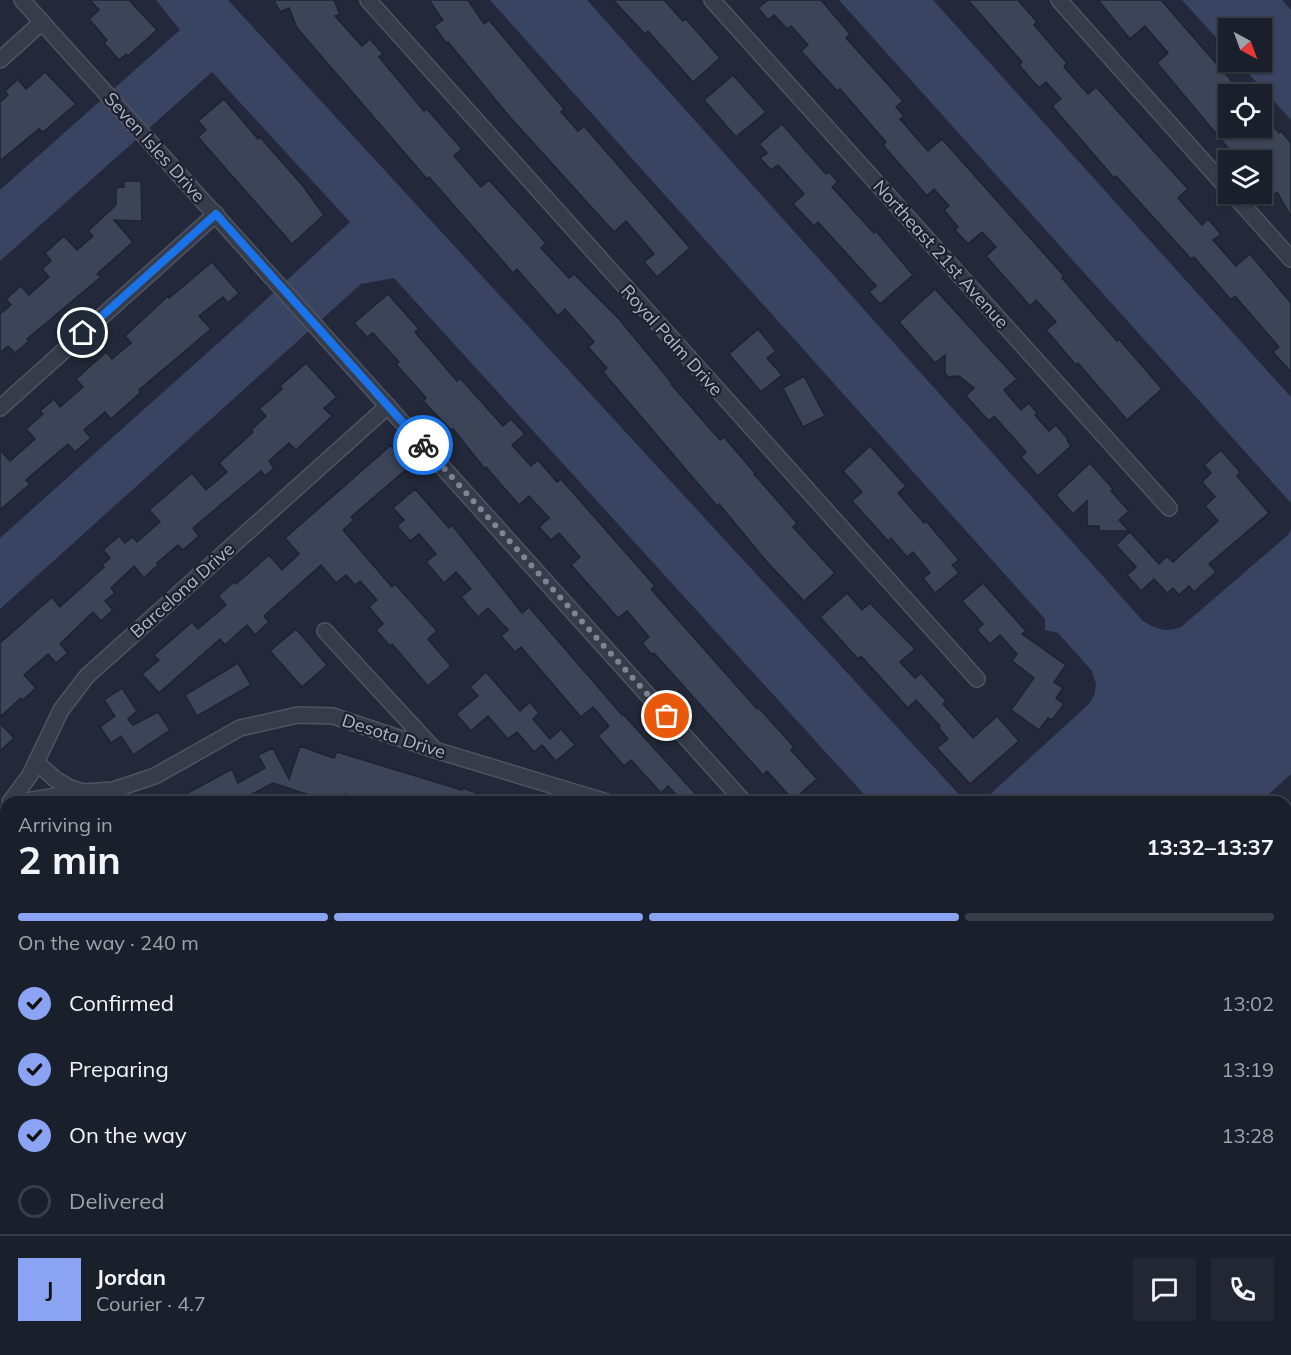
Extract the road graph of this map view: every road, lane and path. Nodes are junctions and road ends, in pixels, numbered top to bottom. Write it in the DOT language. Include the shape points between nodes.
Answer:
graph roads {
  1 [pos="22,0"];
  2 [pos="368,0"];
  3 [pos="712,0"];
  4 [pos="1059,0"];
  5 [pos="42,22"];
  6 [pos="0,60"];
  7 [pos="1218,178"];
  8 [pos="1242,204"];
  9 [pos="216,214"];
  10 [pos="1291,259"];
  11 [pos="388,406"];
  12 [pos="0,408"];
  13 [pos="1169,508"];
  14 [pos="325,631"];
  15 [pos="977,679"];
  16 [pos="435,750"];
  17 [pos="37,763"];
  18 [pos="83,792"];
  19 [pos="15,796"];
  20 [pos="58,796"];
  21 [pos="587,796"];
  22 [pos="739,796"];
  1 -- 5 [label="street, Seven Isles Drive"];
  2 -- 15 [label="street, Royal Palm Drive"];
  3 -- 13 [label="street, Northeast 21st Avenue"];
  4 -- 7 [label="street"];
  5 -- 6 [label="street"];
  5 -- 9 [label="street, Seven Isles Drive"];
  8 -- 10 [label="street"];
  9 -- 11 [label="street, Seven Isles Drive"];
  9 -- 12 [label="street"];
  11 -- 17 [label="street, Barcelona Drive" via="87,676 61,710"];
  11 -- 22 [label="street, Seven Isles Drive"];
  14 -- 16 [label="street"];
  16 -- 18 [label="street, Desota Drive" via="333,716 297,715 240,728 135,784"];
  16 -- 21 [label="street, Desota Drive"];
  17 -- 18 [label="street, Desota Drive" via="62,784"];
  17 -- 19 [label="street, Barcelona Drive"];
  18 -- 20 [label="street, Desota Drive"];
}
